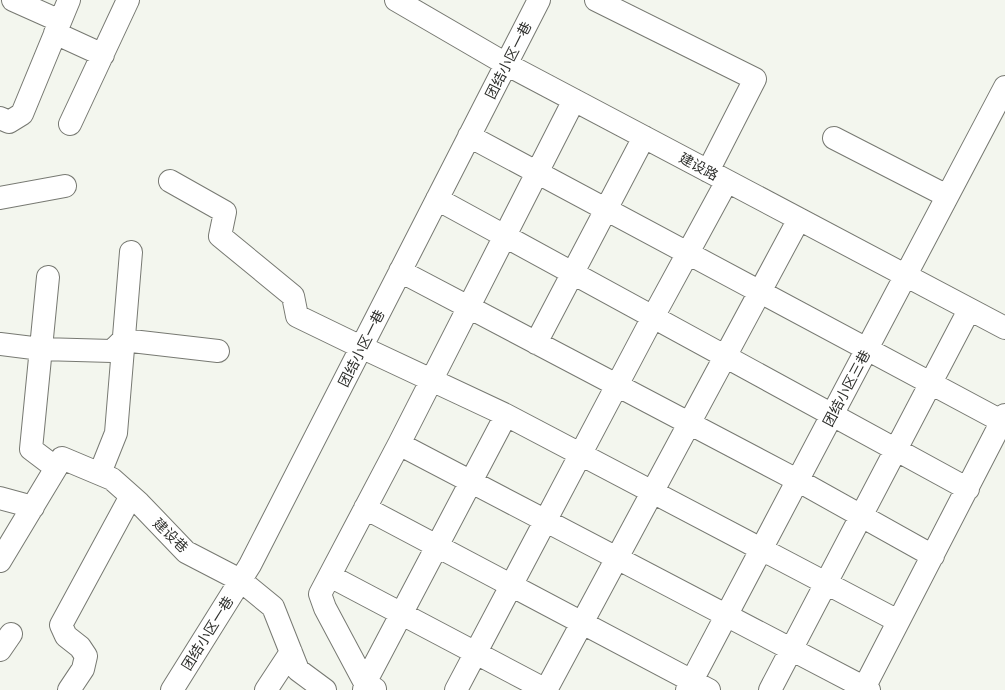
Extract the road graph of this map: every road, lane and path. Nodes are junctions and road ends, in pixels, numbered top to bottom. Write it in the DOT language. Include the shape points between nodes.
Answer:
graph roads {
  1 [pos="13,0"];
  2 [pos="69,0"];
  3 [pos="128,0"];
  4 [pos="396,0"];
  5 [pos="539,0"];
  6 [pos="596,0"];
  7 [pos="58,27"];
  8 [pos="103,55"];
  9 [pos="506,64"];
  10 [pos="1005,87"];
  11 [pos="574,100"];
  12 [pos="0,118"];
  13 [pos="70,124"];
  14 [pos="469,136"];
  15 [pos="644,137"];
  16 [pos="834,138"];
  17 [pos="708,171"];
  18 [pos="537,172"];
  19 [pos="170,181"];
  20 [pos="727,181"];
  21 [pos="64,186"];
  22 [pos="947,196"];
  23 [pos="0,198"];
  24 [pos="437,199"];
  25 [pos="606,209"];
  26 [pos="799,219"];
  27 [pos="505,236"];
  28 [pos="131,252"];
  29 [pos="688,253"];
  30 [pos="400,271"];
  31 [pos="572,273"];
  32 [pos="905,276"];
  33 [pos="48,277"];
  34 [pos="759,291"];
  35 [pos="468,307"];
  36 [pos="969,310"];
  37 [pos="653,317"];
  38 [pos="1005,328"];
  39 [pos="124,340"];
  40 [pos="536,343"];
  41 [pos="0,344"];
  42 [pos="361,348"];
  43 [pos="41,349"];
  44 [pos="866,349"];
  45 [pos="218,351"];
  46 [pos="725,356"];
  47 [pos="431,381"];
  48 [pos="931,383"];
  49 [pos="617,385"];
  50 [pos="832,415"];
  51 [pos="506,416"];
  52 [pos="1004,420"];
  53 [pos="690,423"];
  54 [pos="399,444"];
  55 [pos="896,450"];
  56 [pos="580,455"];
  57 [pos="56,468"];
  58 [pos="100,473"];
  59 [pos="797,480"];
  60 [pos="471,481"];
  61 [pos="968,489"];
  62 [pos="652,492"];
  63 [pos="131,496"];
  64 [pos="0,498"];
  65 [pos="33,507"];
  66 [pos="365,508"];
  67 [pos="861,516"];
  68 [pos="546,520"];
  69 [pos="437,546"];
  70 [pos="761,549"];
  71 [pos="933,556"];
  72 [pos="617,558"];
  73 [pos="0,561"];
  74 [pos="330,576"];
  75 [pos="240,580"];
  76 [pos="826,583"];
  77 [pos="511,585"];
  78 [pos="401,614"];
  79 [pos="726,615"];
  80 [pos="898,621"];
  81 [pos="583,622"];
  82 [pos="791,649"];
  83 [pos="291,652"];
  84 [pos="476,652"];
  85 [pos="696,687"];
  86 [pos="369,688"];
  87 [pos="865,689"];
  88 [pos="69,690"];
  89 [pos="172,690"];
  90 [pos="266,690"];
  91 [pos="325,690"];
  92 [pos="456,690"];
  93 [pos="546,690"];
  94 [pos="770,690"];
  1 -- 7 [label="street"];
  2 -- 7 [label="street"];
  3 -- 8 [label="street"];
  4 -- 9 [label="street, 建设路"];
  5 -- 9 [label="street, 团结小区一巷"];
  6 -- 17 [label="street" via="755,79"];
  7 -- 8 [label="street"];
  7 -- 12 [label="street" via="22,114 9,122"];
  8 -- 13 [label="street"];
  9 -- 11 [label="street, 建设路"];
  9 -- 14 [label="street, 团结小区一巷"];
  10 -- 22 [label="street, 团结小区三巷"];
  11 -- 15 [label="street, 建设路"];
  11 -- 18 [label="street"];
  14 -- 18 [label="street"];
  14 -- 24 [label="street, 团结小区一巷"];
  15 -- 17 [label="street, 建设路"];
  15 -- 25 [label="street"];
  16 -- 22 [label="street"];
  17 -- 20 [label="street, 建设路"];
  18 -- 25 [label="street"];
  18 -- 27 [label="street"];
  19 -- 42 [label="street" via="225,212 220,236 293,296 297,316"];
  20 -- 26 [label="street, 建设路"];
  20 -- 29 [label="street"];
  21 -- 23 [label="street"];
  22 -- 32 [label="street, 团结小区三巷"];
  24 -- 27 [label="street"];
  24 -- 30 [label="street, 团结小区一巷"];
  25 -- 29 [label="street"];
  25 -- 31 [label="street"];
  26 -- 32 [label="street, 建设路"];
  26 -- 34 [label="street"];
  27 -- 31 [label="street"];
  27 -- 35 [label="street"];
  28 -- 39 [label="street"];
  29 -- 34 [label="street"];
  29 -- 37 [label="street"];
  30 -- 35 [label="street"];
  30 -- 42 [label="street, 团结小区一巷"];
  31 -- 37 [label="street"];
  31 -- 40 [label="street"];
  32 -- 36 [label="street, 建设路"];
  32 -- 44 [label="street, 团结小区三巷"];
  33 -- 43 [label="street"];
  34 -- 44 [label="street"];
  34 -- 46 [label="street"];
  35 -- 40 [label="street"];
  35 -- 47 [label="street"];
  36 -- 38 [label="street, 建设路"];
  36 -- 48 [label="street"];
  37 -- 46 [label="street"];
  37 -- 49 [label="street"];
  39 -- 43 [label="street" via="112,351"];
  39 -- 45 [label="street"];
  39 -- 58 [label="street" via="116,433"];
  40 -- 49 [label="street"];
  41 -- 43 [label="street"];
  42 -- 47 [label="street"];
  42 -- 75 [label="street, 团结小区一巷"];
  43 -- 57 [label="street" via="31,449"];
  44 -- 48 [label="street"];
  44 -- 50 [label="street, 团结小区三巷"];
  46 -- 50 [label="street"];
  46 -- 53 [label="street"];
  47 -- 51 [label="street"];
  47 -- 54 [label="street"];
  48 -- 52 [label="street"];
  48 -- 55 [label="street"];
  49 -- 53 [label="street"];
  49 -- 56 [label="street"];
  50 -- 55 [label="street"];
  50 -- 59 [label="street, 团结小区三巷"];
  51 -- 56 [label="street"];
  51 -- 60 [label="street"];
  52 -- 61 [label="street"];
  53 -- 59 [label="street"];
  53 -- 62 [label="street"];
  54 -- 60 [label="street"];
  54 -- 66 [label="street"];
  55 -- 61 [label="street"];
  55 -- 67 [label="street"];
  56 -- 62 [label="street"];
  56 -- 68 [label="street"];
  57 -- 58 [label="street, 建设巷" via="62,458"];
  57 -- 65 [label="street"];
  58 -- 63 [label="street, 建设巷" via="112,479"];
  59 -- 67 [label="street"];
  59 -- 70 [label="street, 团结小区三巷"];
  60 -- 68 [label="street"];
  60 -- 69 [label="street"];
  61 -- 71 [label="street"];
  62 -- 70 [label="street"];
  62 -- 72 [label="street"];
  63 -- 75 [label="street, 建设巷" via="186,552"];
  63 -- 88 [label="street" via="61,625 66,636 80,647 86,656 83,669"];
  64 -- 65 [label="street"];
  65 -- 73 [label="street"];
  66 -- 69 [label="street"];
  66 -- 74 [label="street"];
  67 -- 71 [label="street"];
  67 -- 76 [label="street"];
  68 -- 72 [label="street"];
  68 -- 77 [label="street"];
  69 -- 77 [label="street"];
  69 -- 78 [label="street"];
  70 -- 76 [label="street"];
  70 -- 79 [label="street, 团结小区三巷"];
  71 -- 80 [label="street"];
  72 -- 79 [label="street"];
  72 -- 81 [label="street"];
  74 -- 78 [label="street"];
  74 -- 86 [label="street" via="320,594 325,608"];
  75 -- 83 [label="street, 建设巷" via="273,607"];
  75 -- 89 [label="street, 团结小区一巷"];
  76 -- 80 [label="street"];
  76 -- 82 [label="street"];
  77 -- 81 [label="street"];
  77 -- 84 [label="street"];
  78 -- 84 [label="street"];
  78 -- 86 [label="street"];
  79 -- 82 [label="street"];
  79 -- 85 [label="street, 团结小区三巷"];
  80 -- 87 [label="street"];
  81 -- 85 [label="street"];
  81 -- 93 [label="street"];
  82 -- 87 [label="street"];
  82 -- 94 [label="street"];
  83 -- 90 [label="street"];
  83 -- 91 [label="street, 建设巷" via="298,670"];
  84 -- 92 [label="street"];
  84 -- 93 [label="street"];
}
